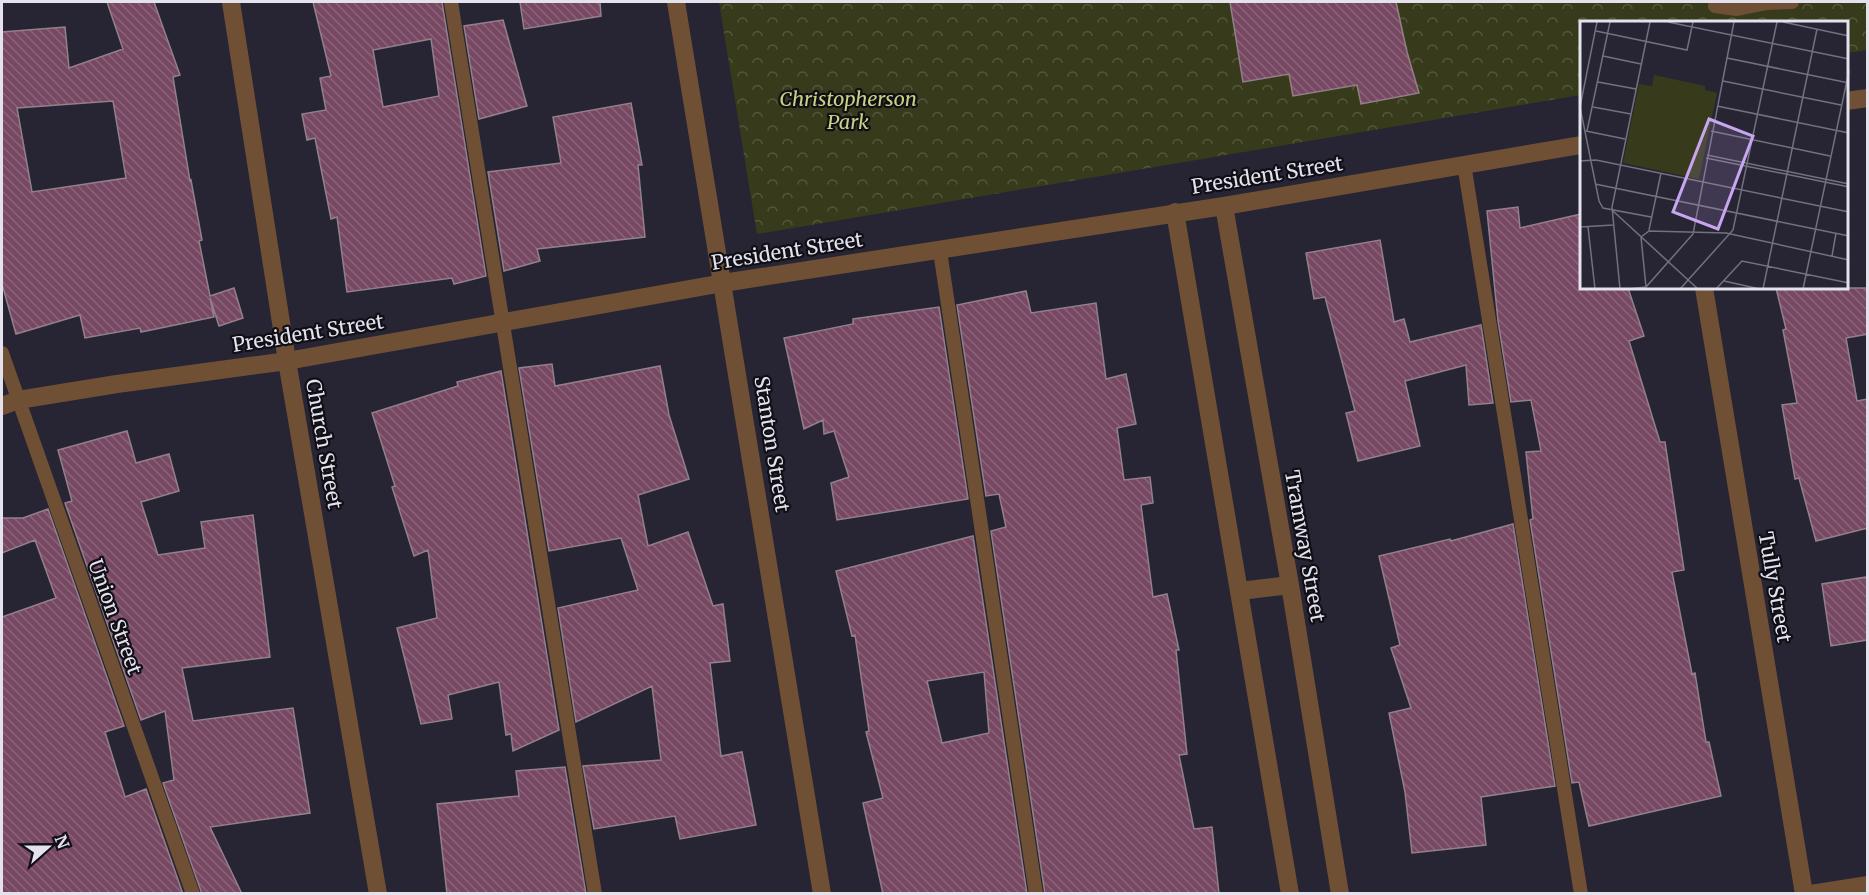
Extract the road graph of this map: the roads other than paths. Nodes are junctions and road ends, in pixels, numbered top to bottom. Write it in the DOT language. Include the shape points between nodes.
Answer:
graph roads {
  1 [pos="231,2"];
  2 [pos="451,2"];
  3 [pos="676,2"];
  4 [pos="1792,2"];
  5 [pos="1715,6"];
  6 [pos="1868,98"];
  7 [pos="1848,101"];
  8 [pos="1580,145"];
  9 [pos="1464,164"];
  10 [pos="1224,206"];
  11 [pos="1175,212"];
  12 [pos="940,251"];
  13 [pos="723,283"];
  14 [pos="1704,290"];
  15 [pos="502,323"];
  16 [pos="2,352"];
  17 [pos="287,361"];
  18 [pos="10,403"];
  19 [pos="1290,585"];
  20 [pos="1240,591"];
  21 [pos="1868,885"];
  22 [pos="194,894"];
  23 [pos="378,894"];
  24 [pos="595,894"];
  25 [pos="822,894"];
  26 [pos="1036,894"];
  27 [pos="1290,894"];
  28 [pos="1340,894"];
  29 [pos="1581,894"];
  30 [pos="1804,894"];
  31 [pos="1811,894"];
  1 -- 17 [label="street, Church Street"];
  2 -- 15 [label="lane"];
  3 -- 13 [label="street, Stanton Street"];
  4 -- 5 [label="lane" via="1737,9"];
  6 -- 7 [label="street"];
  8 -- 9 [label="street, President Street"];
  9 -- 10 [label="street, President Street"];
  9 -- 29 [label="lane"];
  10 -- 11 [label="street, President Street"];
  10 -- 19 [label="street, Tramway Street"];
  11 -- 12 [label="street, President Street"];
  11 -- 20 [label="street"];
  12 -- 13 [label="street, President Street"];
  12 -- 26 [label="lane"];
  13 -- 15 [label="street, President Street"];
  13 -- 25 [label="street, Stanton Street"];
  14 -- 30 [label="street, Tully Street"];
  15 -- 17 [label="street, President Street"];
  15 -- 24 [label="lane"];
  16 -- 18 [label="lane, Union Street"];
  17 -- 18 [label="street, President Street"];
  17 -- 23 [label="street, Church Street"];
  18 -- 22 [label="lane, Union Street"];
  19 -- 20 [label="street"];
  19 -- 28 [label="street, Tramway Street"];
  20 -- 27 [label="street"];
  21 -- 31 [label="street"];
}
